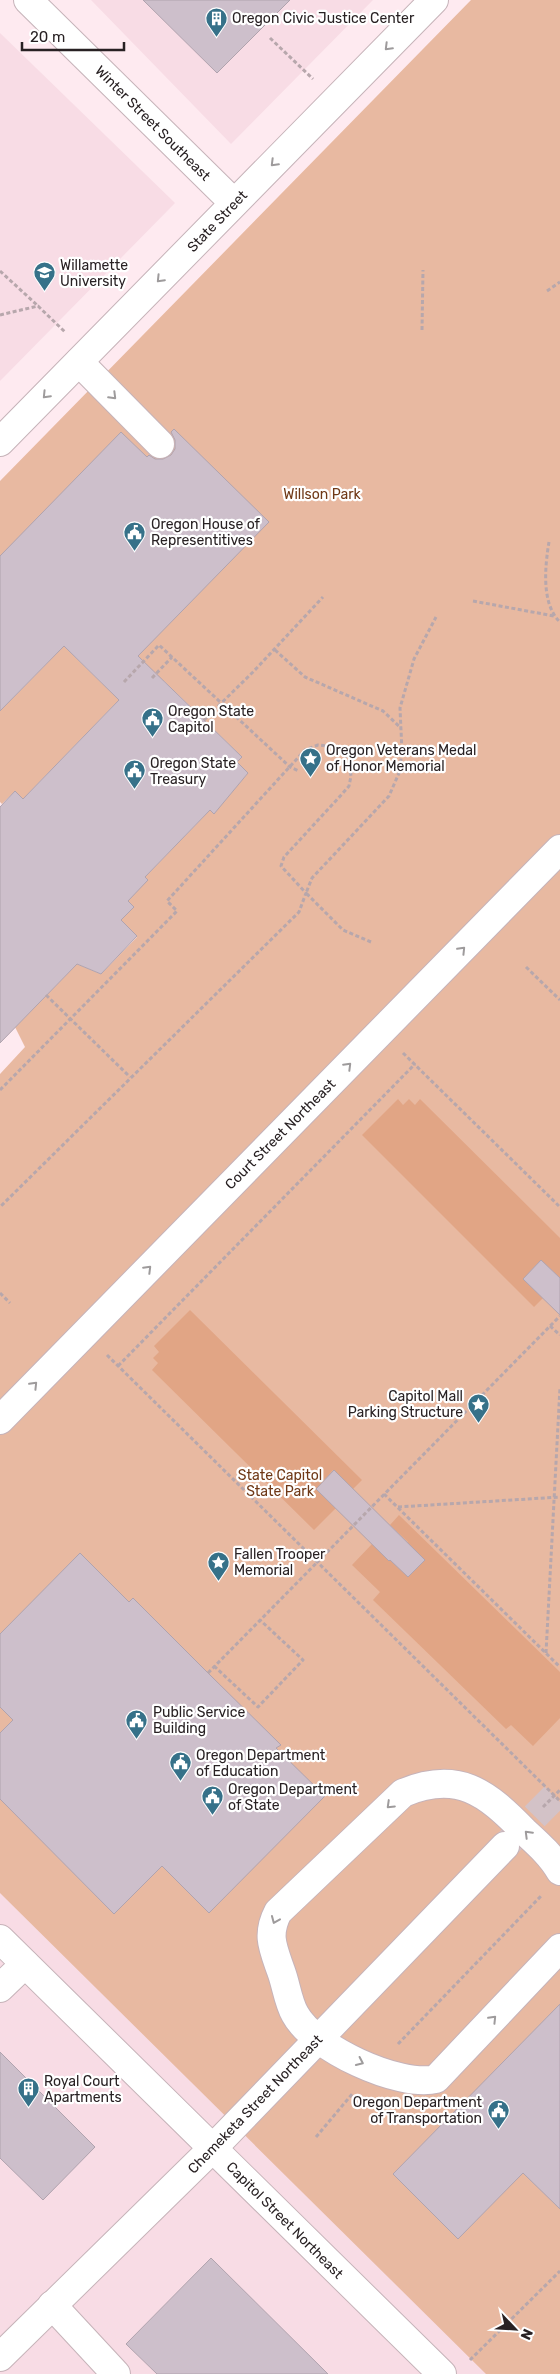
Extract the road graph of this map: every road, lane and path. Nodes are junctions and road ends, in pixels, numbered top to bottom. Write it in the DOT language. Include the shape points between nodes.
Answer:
graph roads {
  1 [pos="28,0"];
  2 [pos="434,0"];
  3 [pos="270,38"];
  4 [pos="336,100"];
  5 [pos="234,203"];
  6 [pos="423,270"];
  7 [pos="0,271"];
  8 [pos="560,282"];
  9 [pos="547,290"];
  10 [pos="38,306"];
  11 [pos="0,315"];
  12 [pos="422,330"];
  13 [pos="83,357"];
  14 [pos="0,442"];
  15 [pos="160,444"];
  16 [pos="549,542"];
  17 [pos="324,598"];
  18 [pos="472,601"];
  19 [pos="554,616"];
  20 [pos="436,617"];
  21 [pos="560,622"];
  22 [pos="275,650"];
  23 [pos="172,657"];
  24 [pos="152,678"];
  25 [pos="124,682"];
  26 [pos="220,702"];
  27 [pos="204,720"];
  28 [pos="401,728"];
  29 [pos="290,767"];
  30 [pos="299,770"];
  31 [pos="560,849"];
  32 [pos="306,893"];
  33 [pos="371,942"];
  34 [pos="526,967"];
  35 [pos="46,995"];
  36 [pos="560,1000"];
  37 [pos="71,1018"];
  38 [pos="382,1031"];
  39 [pos="415,1064"];
  40 [pos="130,1077"];
  41 [pos="0,1090"];
  42 [pos="0,1207"];
  43 [pos="560,1207"];
  44 [pos="0,1293"];
  45 [pos="10,1303"];
  46 [pos="560,1316"];
  47 [pos="550,1326"];
  48 [pos="85,1333"];
  49 [pos="560,1335"];
  50 [pos="118,1366"];
  51 [pos="560,1387"];
  52 [pos="0,1420"];
  53 [pos="384,1494"];
  54 [pos="554,1497"];
  55 [pos="560,1497"];
  56 [pos="398,1507"];
  57 [pos="317,1562"];
  58 [pos="260,1620"];
  59 [pos="546,1653"];
  60 [pos="214,1666"];
  61 [pos="560,1667"];
  62 [pos="208,1673"];
  63 [pos="560,1801"];
  64 [pos="505,1846"];
  65 [pos="557,1866"];
  66 [pos="0,1939"];
  67 [pos="560,1948"];
  68 [pos="25,1964"];
  69 [pos="0,1988"];
  70 [pos="316,2040"];
  71 [pos="375,2068"];
  72 [pos="316,2137"];
  73 [pos="213,2148"];
  74 [pos="560,2271"];
  75 [pos="52,2305"];
  76 [pos="0,2357"];
  77 [pos="468,2361"];
  78 [pos="116,2374"];
  79 [pos="442,2374"];
  1 -- 5 [label="street, Winter Street Southeast"];
  2 -- 4 [label="street, State Street, one-way"];
  3 -- 4 [label="path"];
  4 -- 5 [label="street, State Street, one-way"];
  5 -- 13 [label="street, State Street, one-way"];
  6 -- 12 [label="path"];
  7 -- 10 [label="path"];
  8 -- 9 [label="path"];
  10 -- 11 [label="path"];
  10 -- 13 [label="path"];
  13 -- 14 [label="street, State Street, one-way"];
  13 -- 15 [label="street, one-way"];
  16 -- 19 [label="path" via="545,564"];
  17 -- 22 [label="path"];
  18 -- 19 [label="path"];
  19 -- 21 [label="path"];
  20 -- 28 [label="path" via="414,659 400,708"];
  22 -- 26 [label="path"];
  22 -- 28 [label="path" via="305,677 383,711"];
  23 -- 24 [label="path"];
  23 -- 25 [label="path" via="159,645"];
  23 -- 26 [label="path"];
  26 -- 27 [label="path"];
  26 -- 29 [label="path"];
  28 -- 32 [label="path" via="399,773 389,796 312,878"];
  29 -- 30 [label="path"];
  29 -- 32 [label="path" via="305,750 327,745 344,752 351,768 349,786 284,857 281,866"];
  29 -- 37 [label="path" via="167,902 177,911"];
  38 -- 31 [label="street, Court Street Northeast, one-way"];
  32 -- 33 [label="path" via="343,930"];
  32 -- 40 [label="path" via="299,912"];
  34 -- 36 [label="path"];
  35 -- 37 [label="path"];
  37 -- 40 [label="path"];
  37 -- 41 [label="path"];
  38 -- 39 [label="path"];
  48 -- 38 [label="street, Court Street Northeast, one-way"];
  39 -- 43 [label="path"];
  39 -- 50 [label="path"];
  40 -- 42 [label="path"];
  44 -- 45 [label="path"];
  46 -- 47 [label="path"];
  47 -- 49 [label="path"];
  47 -- 53 [label="path"];
  48 -- 50 [label="path"];
  52 -- 48 [label="street, Court Street Northeast, one-way"];
  50 -- 57 [label="path"];
  51 -- 54 [label="path"];
  53 -- 56 [label="path"];
  53 -- 57 [label="path"];
  54 -- 55 [label="path"];
  54 -- 56 [label="path"];
  54 -- 59 [label="path"];
  56 -- 59 [label="path"];
  57 -- 58 [label="path"];
  57 -- 63 [label="path"];
  58 -- 60 [label="path"];
  58 -- 60 [label="path" via="303,1660 258,1707"];
  59 -- 61 [label="path"];
  60 -- 62 [label="path"];
  64 -- 70 [label="street, Chemeketa Street Northeast"];
  65 -- 70 [label="street, one-way" via="486,1796 443,1782 423,1784 403,1793 278,1912 273,1922 270,1939 295,2015"];
  65 -- 71 [label="path" via="545,1891"];
  66 -- 68 [label="street, Capitol Street Northeast"];
  71 -- 67 [label="street, one-way" via="408,2080 436,2079"];
  68 -- 69 [label="street"];
  68 -- 73 [label="street, Capitol Street Northeast"];
  70 -- 71 [label="street, one-way"];
  70 -- 73 [label="street, Chemeketa Street Northeast"];
  71 -- 72 [label="path"];
  73 -- 75 [label="street, Chemeketa Street Northeast"];
  73 -- 79 [label="street, Capitol Street Northeast"];
  74 -- 77 [label="path"];
  75 -- 76 [label="street, Chemeketa Street Northeast"];
  75 -- 78 [label="street"];
}
